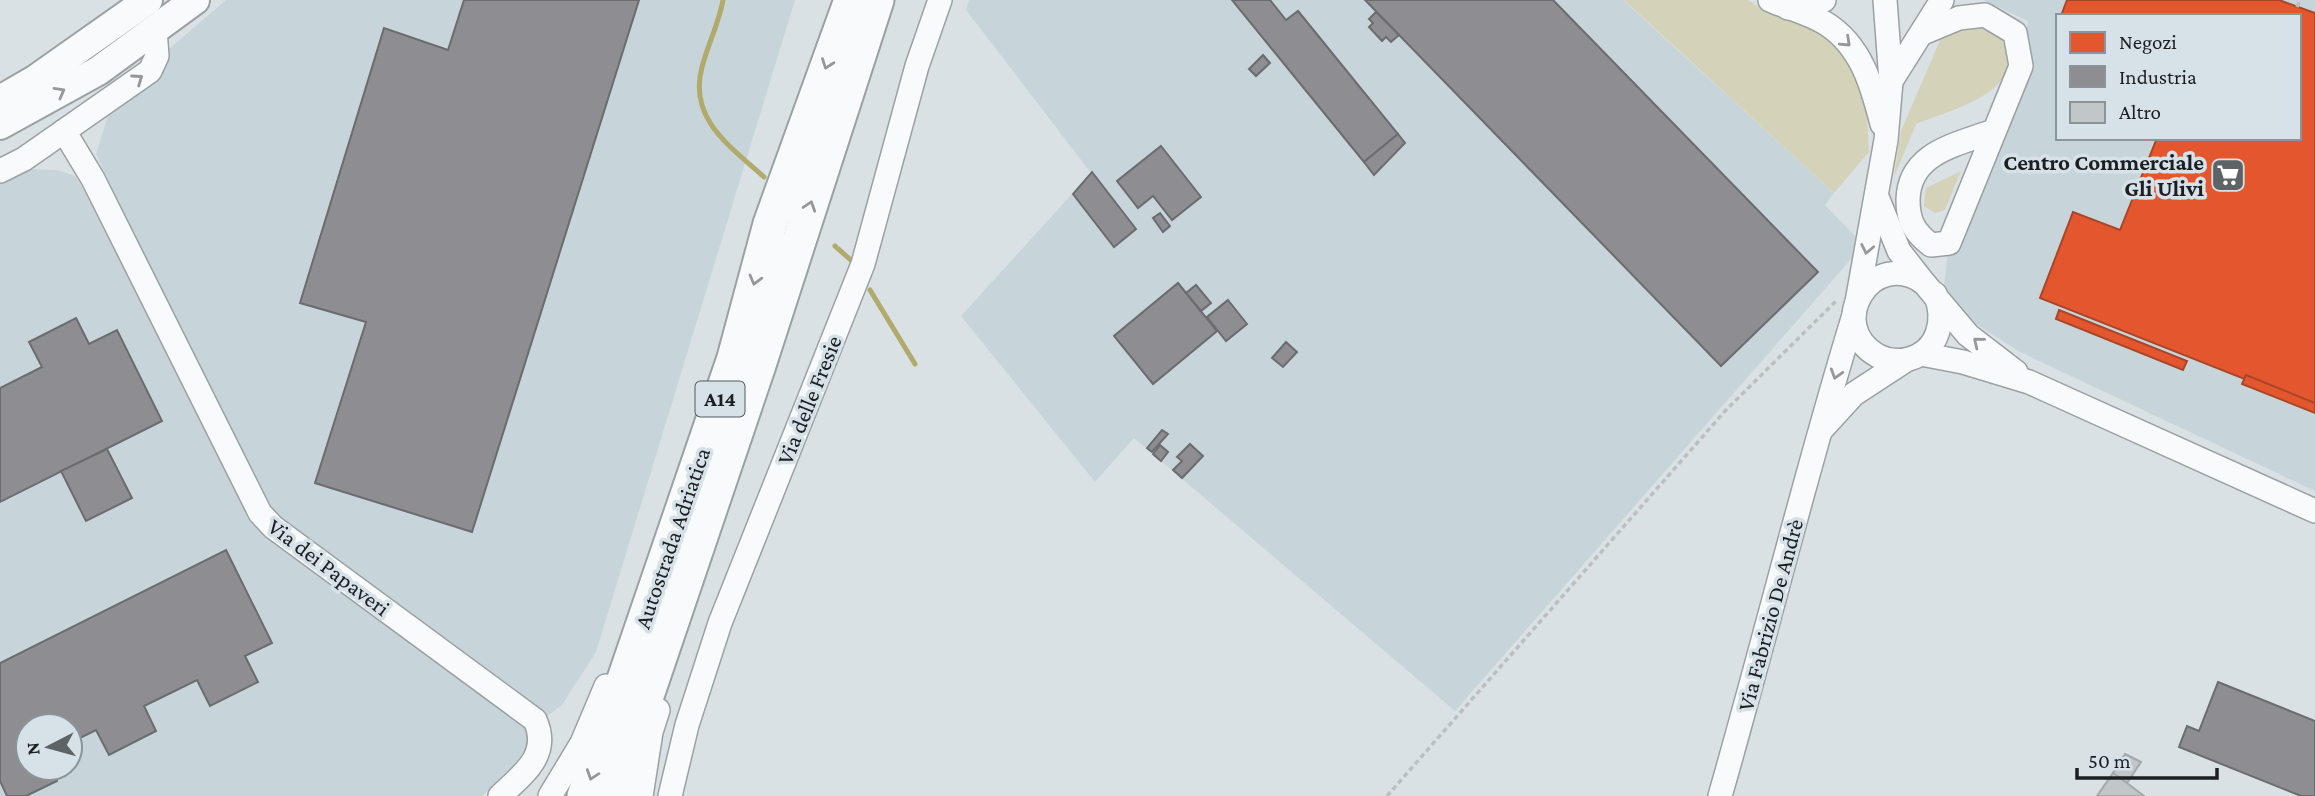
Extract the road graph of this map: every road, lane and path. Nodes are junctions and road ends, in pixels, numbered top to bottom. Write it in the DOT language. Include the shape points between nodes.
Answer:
graph roads {
  1 [pos="148,0"];
  2 [pos="195,0"];
  3 [pos="850,0"];
  4 [pos="877,0"];
  5 [pos="940,0"];
  6 [pos="1824,0"];
  7 [pos="1885,0"];
  8 [pos="1930,0"];
  9 [pos="1942,0"];
  10 [pos="2300,0"];
  11 [pos="1779,4"];
  12 [pos="2297,7"];
  13 [pos="155,30"];
  14 [pos="1923,33"];
  15 [pos="1891,80"];
  16 [pos="0,100"];
  17 [pos="0,125"];
  18 [pos="64,131"];
  19 [pos="1993,131"];
  20 [pos="1886,140"];
  21 [pos="0,171"];
  22 [pos="1877,197"];
  23 [pos="1930,289"];
  24 [pos="1855,308"];
  25 [pos="1914,357"];
  26 [pos="746,361"];
  27 [pos="2029,382"];
  28 [pos="1818,433"];
  29 [pos="2315,511"];
  30 [pos="500,796"];
  31 [pos="550,796"];
  32 [pos="584,796"];
  33 [pos="613,796"];
  34 [pos="641,796"];
  35 [pos="670,796"];
  36 [pos="1387,796"];
  37 [pos="1720,796"];
  1 -- 16 [label="main road"];
  2 -- 13 [label="main road"];
  3 -- 26 [label="highway, Autostrada Adriatica / A14, one-way" via="770,224"];
  26 -- 4 [label="highway, Autostrada Adriatica / A14, one-way"];
  5 -- 35 [label="street, Via delle Fresie" via="917,65 863,264 720,623"];
  6 -- 11 [label="street"];
  7 -- 15 [label="street, Via Fabrizio De Andrè"];
  8 -- 14 [label="street"];
  9 -- 14 [label="street"];
  10 -- 12 [label="path"];
  11 -- 20 [label="street, one-way" via="1826,23 1858,54"];
  17 -- 13 [label="main road, one-way" via="98,71"];
  18 -- 13 [label="street, one-way" via="150,71 157,55"];
  14 -- 15 [label="street"];
  14 -- 19 [label="street" via="1959,18 1985,15 2015,33 2021,66"];
  15 -- 20 [label="street, Via Fabrizio De Andrè"];
  18 -- 21 [label="street"];
  18 -- 30 [label="street, Via dei Papaveri" via="93,179 260,513 535,720 540,750 532,765"];
  19 -- 19 [label="street" via="1932,154 1919,164 1908,186 1908,217 1917,234 1931,245 1949,243"];
  20 -- 22 [label="street, Via Fabrizio De Andrè"];
  22 -- 23 [label="street" via="1899,251"];
  22 -- 24 [label="street, Via Fabrizio De Andrè, one-way"];
  23 -- 24 [label="street" via="1899,273 1883,276 1866,288"];
  23 -- 25 [label="street" via="1941,318 1939,332"];
  27 -- 23 [label="street, one-way" via="1969,335"];
  24 -- 25 [label="street" via="1859,338 1870,351 1883,359"];
  24 -- 28 [label="street, Via Fabrizio De Andrè, one-way"];
  24 -- 36 [label="path" via="1840,298 1828,305 1726,410"];
  25 -- 27 [label="street" via="1964,362"];
  25 -- 28 [label="street" via="1854,394"];
  26 -- 31 [label="street" via="698,419 602,697 582,743"];
  26 -- 32 [label="highway, Autostrada Adriatica / A14, one-way"];
  26 -- 33 [label="highway, Autostrada Adriatica / A14"];
  26 -- 34 [label="street" via="746,450 651,732"];
  27 -- 29 [label="street"];
  28 -- 37 [label="street, Via Fabrizio De Andrè"];
}
